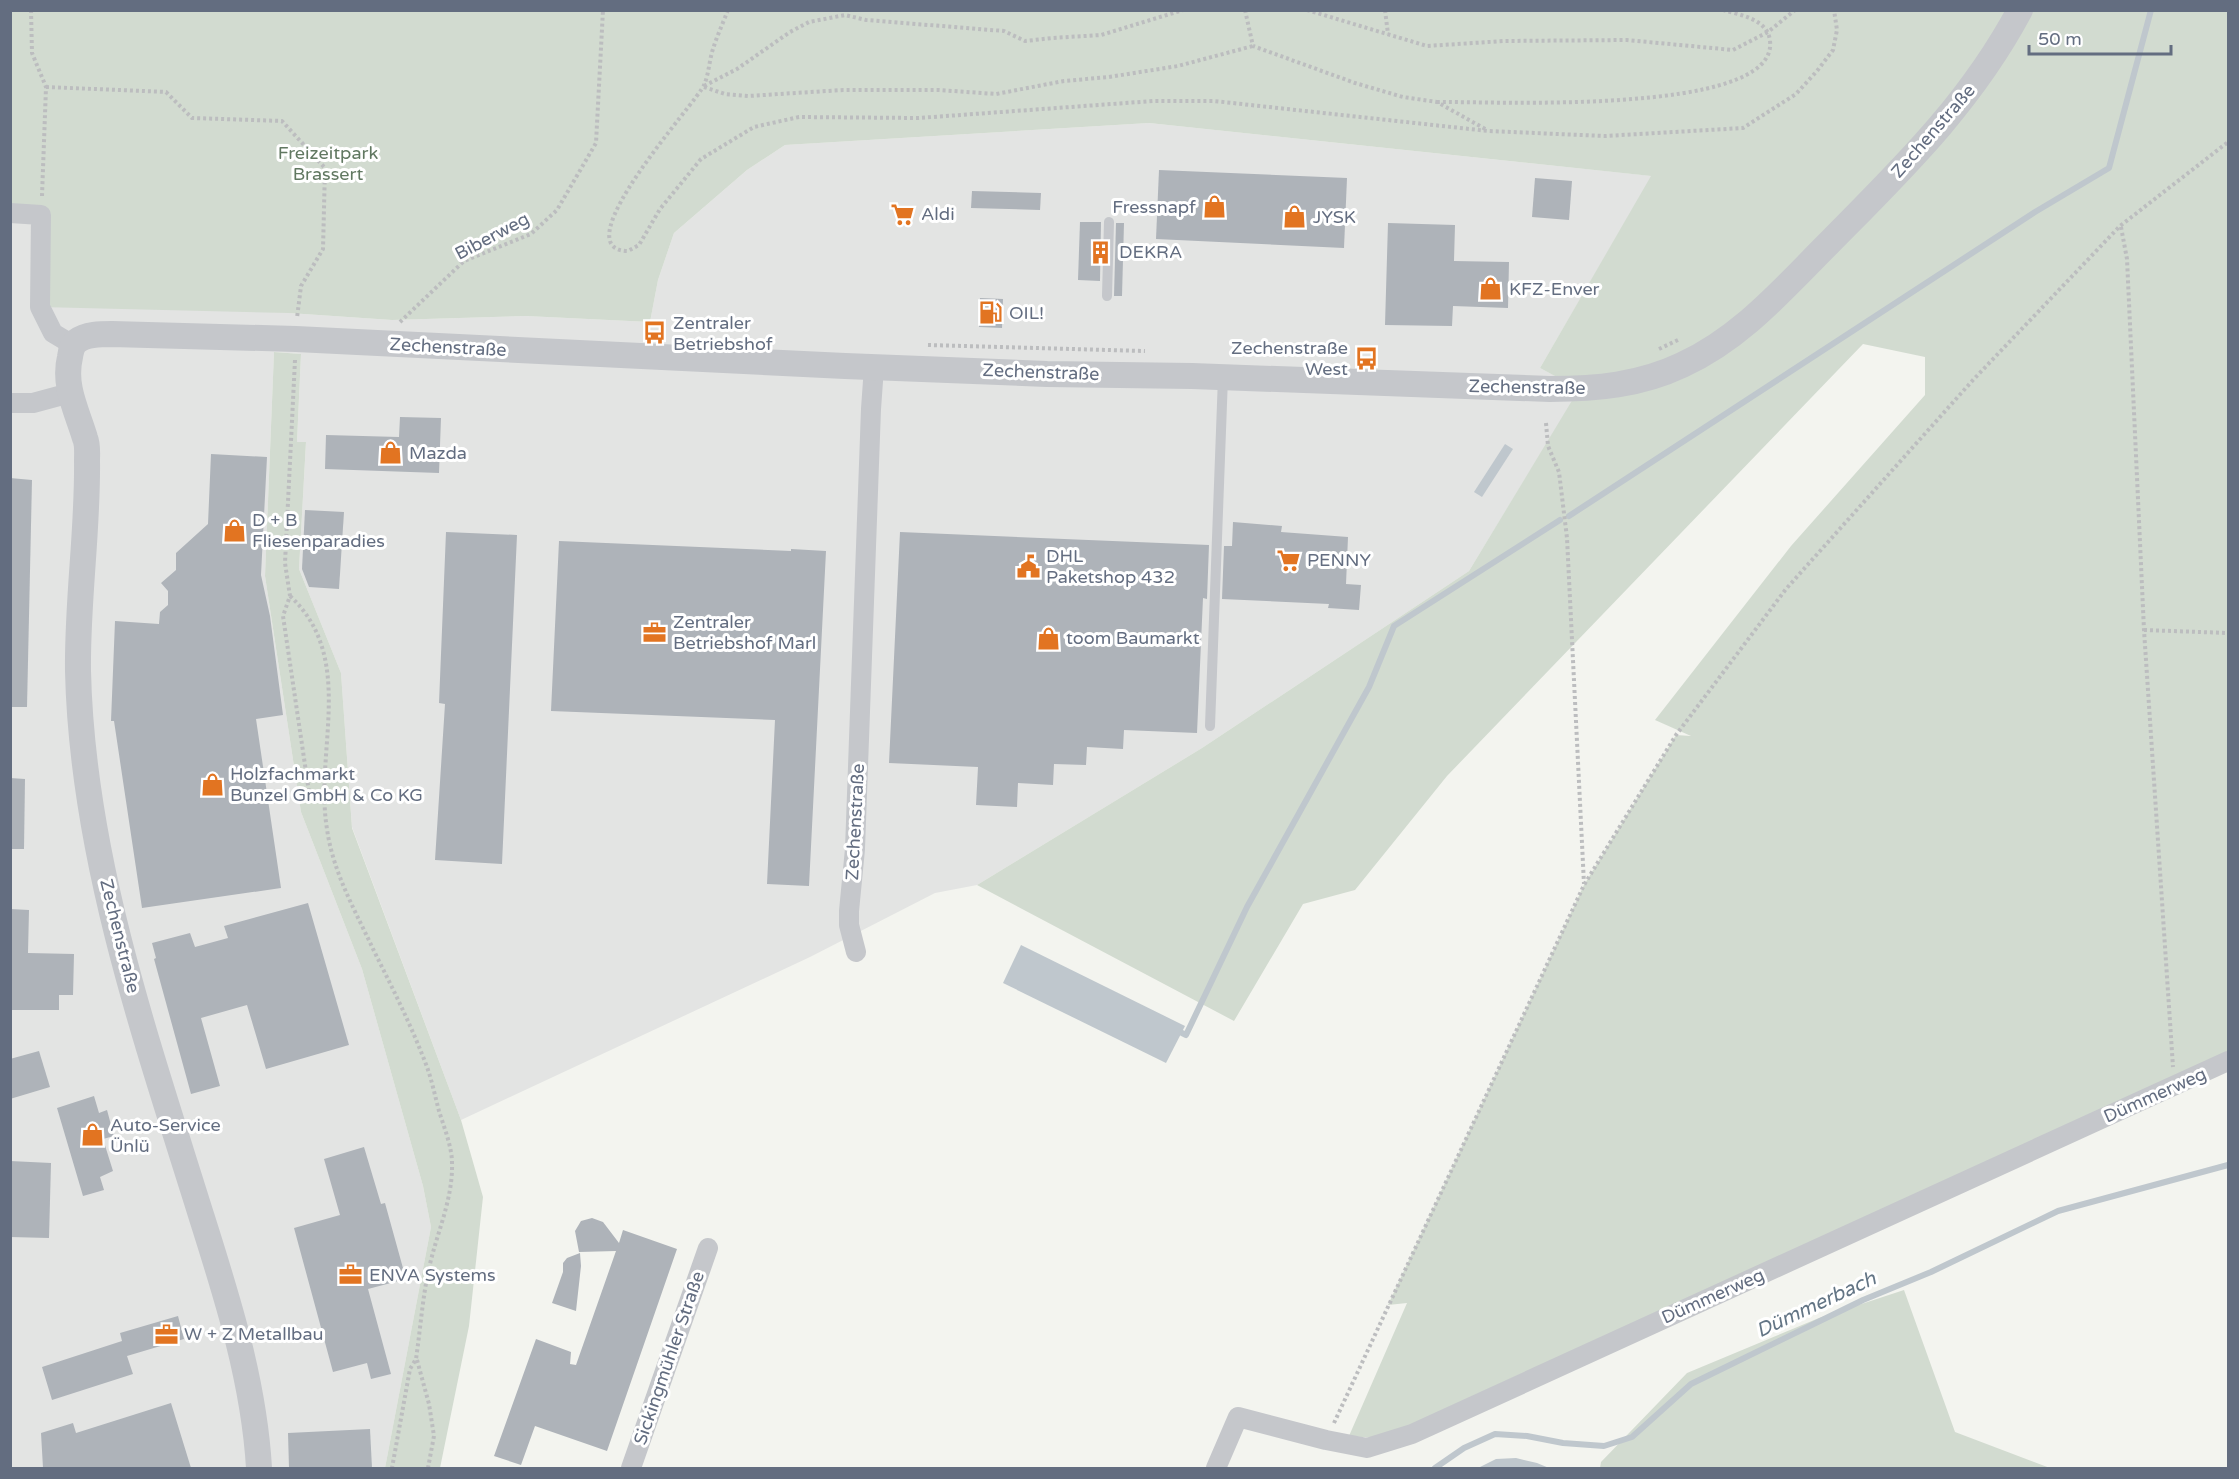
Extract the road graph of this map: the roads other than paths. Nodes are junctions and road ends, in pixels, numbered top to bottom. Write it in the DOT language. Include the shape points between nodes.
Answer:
graph roads {
  1 [pos="2020,10"];
  2 [pos="10,213"];
  3 [pos="1109,222"];
  4 [pos="1107,296"];
  5 [pos="73,345"];
  6 [pos="874,367"];
  7 [pos="1223,377"];
  8 [pos="70,393"];
  9 [pos="10,403"];
  10 [pos="1210,726"];
  11 [pos="856,952"];
  12 [pos="2229,1061"];
  13 [pos="708,1248"];
  14 [pos="259,1468"];
  15 [pos="631,1468"];
  16 [pos="1216,1468"];
  1 -- 7 [label="street, Zechenstraße" via="1978,79 1918,153 1754,318 1683,365 1647,378 1580,389"];
  2 -- 5 [label="street" via="41,215 40,307 53,333"];
  3 -- 4 [label="lane"];
  5 -- 6 [label="street, Zechenstraße" via="80,338 98,334 296,329"];
  5 -- 8 [label="street, Zechenstraße" via="68,363"];
  6 -- 7 [label="street, Zechenstraße"];
  6 -- 11 [label="street, Zechenstraße" via="855,849 849,911"];
  7 -- 10 [label="lane"];
  8 -- 9 [label="street" via="33,403"];
  8 -- 14 [label="street, Zechenstraße" via="87,448 78,670 91,809 118,936 244,1364"];
  12 -- 16 [label="street, Dümmerweg" via="1412,1434 1367,1448 1238,1417"];
  13 -- 15 [label="street, Sickingmühler Straße"];
}
